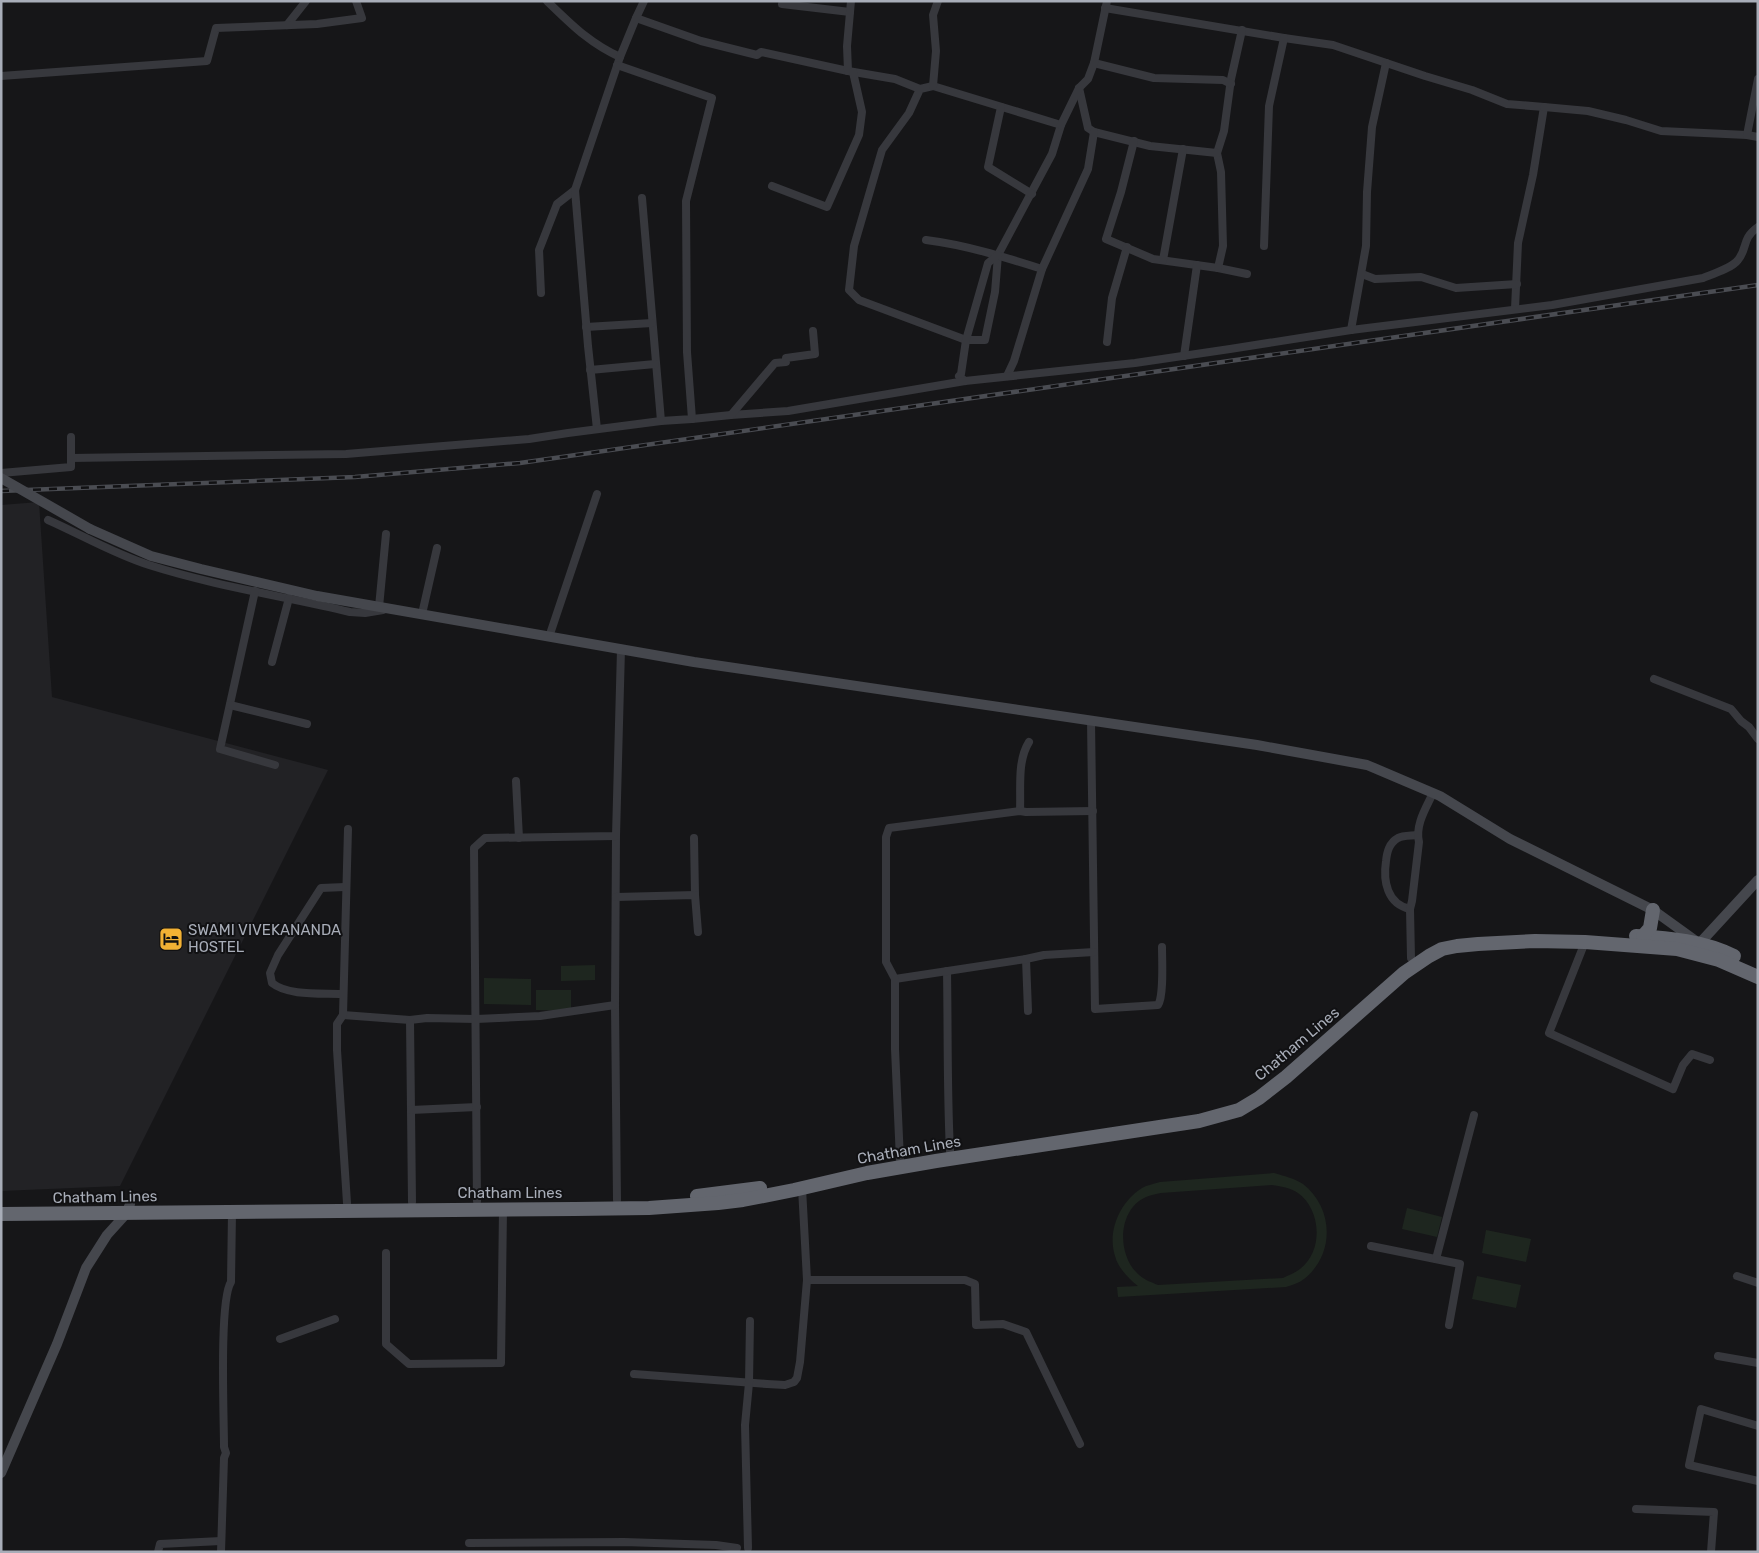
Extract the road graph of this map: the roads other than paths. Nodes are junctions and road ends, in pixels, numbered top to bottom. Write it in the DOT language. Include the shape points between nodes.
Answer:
graph roads {
  1 [pos="306,1"];
  2 [pos="356,1"];
  3 [pos="546,1"];
  4 [pos="644,1"];
  5 [pos="851,1"];
  6 [pos="938,1"];
  7 [pos="781,2"];
  8 [pos="1106,4"];
  9 [pos="850,12"];
  10 [pos="636,18"];
  11 [pos="287,25"];
  12 [pos="1242,30"];
  13 [pos="1284,38"];
  14 [pos="620,57"];
  15 [pos="1094,63"];
  16 [pos="1386,63"];
  17 [pos="617,65"];
  18 [pos="850,71"];
  19 [pos="1,76"];
  20 [pos="1758,79"];
  21 [pos="1231,84"];
  22 [pos="933,86"];
  23 [pos="1079,88"];
  24 [pos="920,89"];
  25 [pos="1001,107"];
  26 [pos="1544,108"];
  27 [pos="1061,125"];
  28 [pos="1094,132"];
  29 [pos="1747,135"];
  30 [pos="1758,137"];
  31 [pos="1134,141"];
  32 [pos="1184,150"];
  33 [pos="1217,153"];
  34 [pos="772,186"];
  35 [pos="575,190"];
  36 [pos="1032,194"];
  37 [pos="642,198"];
  38 [pos="1758,227"];
  39 [pos="926,240"];
  40 [pos="1264,246"];
  41 [pos="1127,248"];
  42 [pos="998,255"];
  43 [pos="1163,260"];
  44 [pos="1197,265"];
  45 [pos="1218,268"];
  46 [pos="1042,269"];
  47 [pos="1246,274"];
  48 [pos="1362,274"];
  49 [pos="1517,284"];
  50 [pos="541,293"];
  51 [pos="1515,309"];
  52 [pos="652,323"];
  53 [pos="586,327"];
  54 [pos="1351,330"];
  55 [pos="812,331"];
  56 [pos="966,340"];
  57 [pos="1107,342"];
  58 [pos="1184,356"];
  59 [pos="655,364"];
  60 [pos="590,370"];
  61 [pos="1007,376"];
  62 [pos="965,381"];
  63 [pos="731,416"];
  64 [pos="692,419"];
  65 [pos="661,421"];
  66 [pos="597,430"];
  67 [pos="71,436"];
  68 [pos="71,458"];
  69 [pos="1,473"];
  70 [pos="1,478"];
  71 [pos="596,494"];
  72 [pos="48,520"];
  73 [pos="386,534"];
  74 [pos="437,548"];
  75 [pos="256,591"];
  76 [pos="289,598"];
  77 [pos="379,607"];
  78 [pos="390,609"];
  79 [pos="422,614"];
  80 [pos="549,637"];
  81 [pos="621,649"];
  82 [pos="272,662"];
  83 [pos="1654,679"];
  84 [pos="230,706"];
  85 [pos="1091,721"];
  86 [pos="307,724"];
  87 [pos="1758,739"];
  88 [pos="1029,742"];
  89 [pos="274,766"];
  90 [pos="516,781"];
  91 [pos="1433,793"];
  92 [pos="1020,810"];
  93 [pos="1093,811"];
  94 [pos="348,830"];
  95 [pos="1418,835"];
  96 [pos="616,836"];
  97 [pos="519,838"];
  98 [pos="694,838"];
  99 [pos="1758,880"];
  100 [pos="345,887"];
  101 [pos="694,895"];
  102 [pos="616,897"];
  103 [pos="1410,909"];
  104 [pos="1653,910"];
  105 [pos="698,932"];
  106 [pos="1642,936"];
  107 [pos="1585,942"];
  108 [pos="1162,948"];
  109 [pos="1697,948"];
  110 [pos="1094,952"];
  111 [pos="1411,958"];
  112 [pos="1026,959"];
  113 [pos="1758,968"];
  114 [pos="947,971"];
  115 [pos="1758,977"];
  116 [pos="895,979"];
  117 [pos="342,994"];
  118 [pos="615,1005"];
  119 [pos="1028,1011"];
  120 [pos="343,1015"];
  121 [pos="476,1019"];
  122 [pos="410,1020"];
  123 [pos="1710,1060"];
  124 [pos="476,1106"];
  125 [pos="411,1110"];
  126 [pos="1474,1115"];
  127 [pos="950,1151"];
  128 [pos="900,1160"];
  129 [pos="866,1170"];
  130 [pos="802,1188"];
  131 [pos="617,1200"];
  132 [pos="412,1202"];
  133 [pos="477,1202"];
  134 [pos="347,1203"];
  135 [pos="1,1207"];
  136 [pos="128,1209"];
  137 [pos="503,1209"];
  138 [pos="232,1212"];
  139 [pos="1,1214"];
  140 [pos="1371,1246"];
  141 [pos="386,1253"];
  142 [pos="1436,1259"];
  143 [pos="1737,1276"];
  144 [pos="807,1280"];
  145 [pos="1758,1283"];
  146 [pos="335,1319"];
  147 [pos="750,1321"];
  148 [pos="1449,1325"];
  149 [pos="280,1339"];
  150 [pos="1718,1356"];
  151 [pos="1758,1363"];
  152 [pos="634,1374"];
  153 [pos="749,1383"];
  154 [pos="1758,1426"];
  155 [pos="1080,1444"];
  156 [pos="1,1473"];
  157 [pos="1758,1482"];
  158 [pos="1636,1509"];
  159 [pos="221,1541"];
  160 [pos="469,1543"];
  161 [pos="737,1548"];
  162 [pos="748,1548"];
  163 [pos="158,1552"];
  164 [pos="221,1552"];
  165 [pos="1711,1552"];
  1 -- 11 [label="street"];
  2 -- 11 [label="street" via="362,18"];
  3 -- 14 [label="street" via="586,38"];
  4 -- 10 [label="street"];
  5 -- 9 [label="street"];
  6 -- 22 [label="street" via="933,15 936,51"];
  7 -- 9 [label="street"];
  8 -- 12 [label="street"];
  8 -- 15 [label="street"];
  9 -- 18 [label="street" via="847,46"];
  10 -- 14 [label="street"];
  10 -- 18 [label="street" via="701,41 757,55 761,52"];
  11 -- 19 [label="street" via="216,28 207,61"];
  12 -- 13 [label="street"];
  12 -- 21 [label="street"];
  13 -- 16 [label="street" via="1333,45"];
  13 -- 40 [label="street" via="1269,106"];
  14 -- 17 [label="street"];
  15 -- 21 [label="street" via="1154,78 1223,80"];
  15 -- 23 [label="street" via="1088,79"];
  16 -- 26 [label="street" via="1507,104"];
  16 -- 48 [label="street" via="1372,127"];
  17 -- 35 [label="street"];
  17 -- 64 [label="street" via="712,98 686,201 687,352"];
  18 -- 24 [label="street" via="896,79"];
  18 -- 34 [label="street" via="862,112 859,135 828,207"];
  20 -- 29 [label="street"];
  21 -- 33 [label="street"];
  22 -- 24 [label="street"];
  22 -- 25 [label="street"];
  23 -- 27 [label="street"];
  23 -- 28 [label="street" via="1088,128"];
  24 -- 56 [label="street" via="909,113 882,150 854,246 849,290 859,300"];
  25 -- 27 [label="street"];
  25 -- 36 [label="street" via="988,167"];
  26 -- 29 [label="street" via="1588,111 1661,131"];
  26 -- 49 [label="street" via="1518,243"];
  27 -- 36 [label="street" via="1052,154"];
  28 -- 31 [label="street"];
  28 -- 46 [label="street" via="1088,169"];
  29 -- 30 [label="street"];
  31 -- 32 [label="street"];
  31 -- 41 [label="street" via="1106,239"];
  32 -- 33 [label="street"];
  32 -- 43 [label="street"];
  33 -- 45 [label="street" via="1221,172 1223,246"];
  35 -- 50 [label="street" via="557,204 539,250"];
  35 -- 53 [label="street"];
  36 -- 42 [label="street"];
  37 -- 52 [label="street"];
  38 -- 51 [label="street" via="1749,233 1738,260 1703,278"];
  39 -- 42 [label="street"];
  41 -- 43 [label="street"];
  41 -- 57 [label="street" via="1112,298"];
  42 -- 46 [label="street"];
  42 -- 56 [label="street" via="988,263"];
  42 -- 56 [label="street" via="995,292 985,340"];
  43 -- 44 [label="street"];
  44 -- 45 [label="street"];
  44 -- 58 [label="street"];
  45 -- 47 [label="street"];
  46 -- 61 [label="street"];
  48 -- 49 [label="street" via="1393,280 1421,277 1456,288"];
  48 -- 54 [label="street"];
  49 -- 51 [label="street"];
  51 -- 54 [label="street"];
  52 -- 53 [label="street"];
  52 -- 59 [label="street"];
  53 -- 60 [label="street"];
  54 -- 58 [label="street"];
  55 -- 63 [label="street" via="815,354 775,363"];
  56 -- 62 [label="street" via="959,376"];
  58 -- 61 [label="street"];
  59 -- 60 [label="street"];
  59 -- 65 [label="street"];
  60 -- 66 [label="street"];
  61 -- 62 [label="street"];
  62 -- 63 [label="street" via="788,411"];
  63 -- 64 [label="street"];
  64 -- 65 [label="street"];
  65 -- 66 [label="street"];
  66 -- 68 [label="street" via="346,454"];
  67 -- 68 [label="street"];
  68 -- 69 [label="street" via="71,467"];
  70 -- 77 [label="street, bridge" via="90,529 151,556 317,596"];
  71 -- 80 [label="street"];
  72 -- 75 [label="street" via="148,565"];
  73 -- 77 [label="street"];
  74 -- 79 [label="street"];
  75 -- 76 [label="street"];
  75 -- 84 [label="street"];
  76 -- 78 [label="street" via="350,612"];
  76 -- 82 [label="street"];
  77 -- 78 [label="street"];
  78 -- 79 [label="street"];
  79 -- 80 [label="street"];
  80 -- 81 [label="street"];
  81 -- 85 [label="street"];
  81 -- 96 [label="street"];
  83 -- 87 [label="street" via="1730,710"];
  84 -- 86 [label="street"];
  84 -- 89 [label="street" via="220,749"];
  85 -- 91 [label="street" via="1257,744 1367,765"];
  85 -- 93 [label="street"];
  88 -- 92 [label="street" via="1022,761"];
  90 -- 97 [label="street"];
  91 -- 95 [label="street"];
  91 -- 104 [label="street" via="1510,839"];
  92 -- 93 [label="street"];
  92 -- 116 [label="street" via="889,828 886,837 886,962"];
  93 -- 110 [label="street"];
  94 -- 100 [label="street"];
  95 -- 103 [label="street"];
  95 -- 103 [label="street" via="1400,837 1389,845 1384,869 1387,891 1401,907"];
  96 -- 97 [label="street"];
  96 -- 102 [label="street"];
  97 -- 121 [label="street" via="485,838 474,848"];
  98 -- 101 [label="street"];
  99 -- 109 [label="street"];
  100 -- 117 [label="street"];
  100 -- 117 [label="street" via="321,888 270,973 272,983 287,991"];
  101 -- 102 [label="street"];
  101 -- 105 [label="street"];
  102 -- 118 [label="street"];
  103 -- 111 [label="street"];
  104 -- 106 [label="highway" via="1650,928"];
  104 -- 109 [label="street"];
  106 -- 109 [label="highway, Chatham Lines"];
  106 -- 111 [label="highway, Chatham Lines" via="1545,932 1458,937 1432,945"];
  107 -- 109 [label="highway, Chatham Lines"];
  107 -- 123 [label="street" via="1549,1033 1674,1089 1683,1065 1692,1054"];
  107 -- 129 [label="highway, Chatham Lines" via="1535,941 1442,949 1404,973 1286,1078 1259,1098 1225,1115"];
  108 -- 110 [label="street" via="1160,1003 1148,1006 1094,1009"];
  109 -- 113 [label="highway, Chatham Lines" via="1731,954"];
  109 -- 115 [label="highway, Chatham Lines"];
  110 -- 112 [label="street"];
  111 -- 127 [label="highway, Chatham Lines" via="1258,1089 1234,1103 1206,1111"];
  112 -- 114 [label="street"];
  112 -- 119 [label="street"];
  114 -- 116 [label="street"];
  114 -- 127 [label="street"];
  116 -- 128 [label="street"];
  117 -- 120 [label="street"];
  118 -- 121 [label="street" via="540,1016"];
  118 -- 131 [label="street"];
  120 -- 122 [label="street"];
  120 -- 134 [label="street" via="337,1024 337,1050"];
  121 -- 122 [label="street"];
  121 -- 124 [label="street"];
  122 -- 125 [label="street"];
  124 -- 125 [label="street"];
  124 -- 133 [label="street"];
  125 -- 132 [label="street"];
  126 -- 142 [label="street"];
  127 -- 128 [label="highway, Chatham Lines"];
  128 -- 129 [label="highway, Chatham Lines"];
  129 -- 130 [label="highway, Chatham Lines"];
  129 -- 131 [label="highway, Chatham Lines" via="698,1196"];
  130 -- 137 [label="highway, Chatham Lines" via="718,1203 649,1208"];
  130 -- 144 [label="street"];
  131 -- 133 [label="highway, Chatham Lines"];
  132 -- 133 [label="highway, Chatham Lines"];
  132 -- 134 [label="highway, Chatham Lines"];
  134 -- 136 [label="highway, Chatham Lines"];
  135 -- 136 [label="highway, Chatham Lines"];
  136 -- 138 [label="highway, Chatham Lines"];
  136 -- 139 [label="highway, Chatham Lines"];
  136 -- 156 [label="street" via="86,1268"];
  137 -- 138 [label="highway, Chatham Lines"];
  137 -- 141 [label="street" via="501,1363 409,1364 386,1344"];
  138 -- 159 [label="street" via="232,1282 228,1288 224,1324 226,1452"];
  140 -- 142 [label="street"];
  142 -- 148 [label="street" via="1460,1264"];
  143 -- 145 [label="street"];
  144 -- 153 [label="street" via="797,1378 785,1384"];
  144 -- 155 [label="street" via="964,1280 975,1284 976,1325 1003,1324 1026,1332"];
  146 -- 149 [label="street"];
  147 -- 153 [label="street"];
  150 -- 151 [label="street"];
  152 -- 153 [label="street"];
  153 -- 162 [label="street" via="745,1425"];
  154 -- 157 [label="street" via="1701,1409 1689,1465"];
  158 -- 165 [label="street" via="1714,1512"];
  159 -- 163 [label="street" via="160,1544"];
  159 -- 164 [label="street"];
  160 -- 161 [label="street" via="624,1542"];
}
